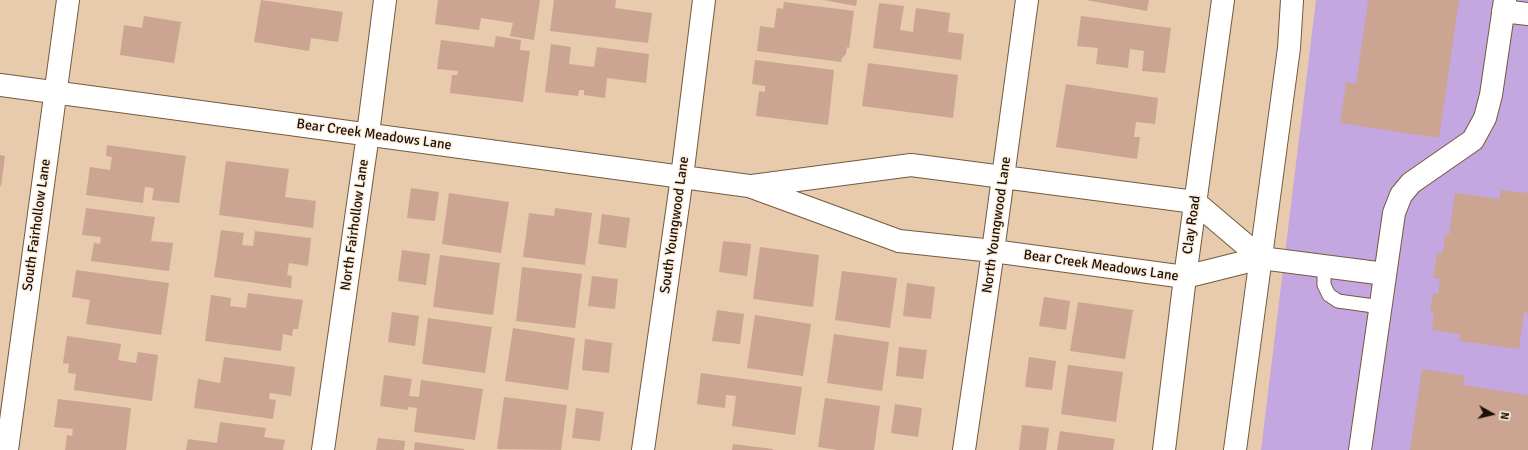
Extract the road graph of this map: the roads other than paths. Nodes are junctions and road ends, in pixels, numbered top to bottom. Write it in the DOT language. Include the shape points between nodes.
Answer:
graph roads {
  1 [pos="68,0"];
  2 [pos="385,0"];
  3 [pos="704,0"];
  4 [pos="1027,0"];
  5 [pos="1223,0"];
  6 [pos="1292,0"];
  7 [pos="1504,5"];
  8 [pos="1528,14"];
  9 [pos="0,85"];
  10 [pos="55,92"];
  11 [pos="368,134"];
  12 [pos="682,177"];
  13 [pos="1003,177"];
  14 [pos="749,186"];
  15 [pos="1195,202"];
  16 [pos="993,251"];
  17 [pos="1260,258"];
  18 [pos="1324,266"];
  19 [pos="1385,274"];
  20 [pos="1185,277"];
  21 [pos="1381,307"];
  22 [pos="7,450"];
  23 [pos="324,450"];
  24 [pos="643,450"];
  25 [pos="964,450"];
  26 [pos="1164,450"];
  27 [pos="1235,450"];
  28 [pos="1360,450"];
  1 -- 10 [label="street, South Fairhollow Lane"];
  2 -- 11 [label="street, North Fairhollow Lane"];
  3 -- 12 [label="street, South Youngwood Lane"];
  4 -- 13 [label="street, North Youngwood Lane"];
  5 -- 15 [label="street, Clay Road"];
  6 -- 17 [label="street" via="1289,48"];
  7 -- 8 [label="street"];
  7 -- 19 [label="street" via="1491,95 1485,118 1473,140 1411,183 1401,195 1394,213"];
  9 -- 10 [label="street, Bear Creek Meadows Lane"];
  10 -- 11 [label="street, Bear Creek Meadows Lane"];
  10 -- 22 [label="street, South Fairhollow Lane"];
  11 -- 12 [label="street, Bear Creek Meadows Lane"];
  11 -- 23 [label="street, North Fairhollow Lane"];
  12 -- 14 [label="street, Bear Creek Meadows Lane"];
  12 -- 24 [label="street, South Youngwood Lane"];
  13 -- 14 [label="street, Bear Creek Meadows Lane" via="911,165"];
  13 -- 15 [label="street, Bear Creek Meadows Lane"];
  13 -- 16 [label="street, North Youngwood Lane"];
  14 -- 16 [label="street, Bear Creek Meadows Lane" via="899,241"];
  15 -- 17 [label="street"];
  15 -- 20 [label="street, Clay Road"];
  16 -- 20 [label="street, Bear Creek Meadows Lane"];
  16 -- 25 [label="street, North Youngwood Lane"];
  17 -- 18 [label="street"];
  17 -- 20 [label="street, Bear Creek Meadows Lane"];
  17 -- 27 [label="street"];
  18 -- 19 [label="street"];
  18 -- 21 [label="lane" via="1324,285 1329,295 1338,301"];
  19 -- 21 [label="street"];
  20 -- 26 [label="street, Clay Road"];
  21 -- 28 [label="street"];
}
